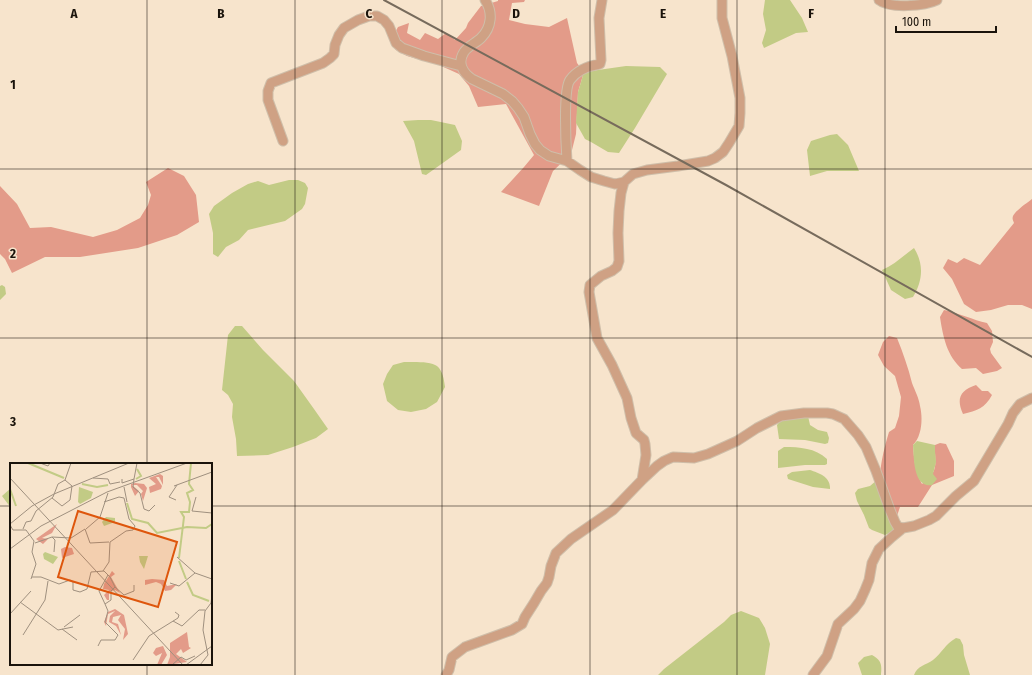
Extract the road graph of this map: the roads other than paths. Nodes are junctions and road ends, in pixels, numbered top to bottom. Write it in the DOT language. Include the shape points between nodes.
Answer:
graph roads {
  1 [pos="484,0"];
  2 [pos="602,0"];
  3 [pos="722,0"];
  4 [pos="879,0"];
  5 [pos="937,0"];
  6 [pos="461,66"];
  7 [pos="284,141"];
  8 [pos="567,161"];
  9 [pos="624,182"];
  10 [pos="1032,398"];
  11 [pos="642,480"];
  12 [pos="904,528"];
  13 [pos="446,675"];
  14 [pos="813,675"];
  1 -- 6 [label="street" via="489,7 488,26 481,38 464,52"];
  2 -- 8 [label="street" via="599,18 600,64 585,68 569,81 566,96"];
  3 -- 9 [label="street" via="722,18 740,98 739,126 723,152 714,158 646,170 632,174"];
  4 -- 5 [label="street" via="882,3 905,6"];
  6 -- 7 [label="street" via="402,48 384,20 377,16 358,20 344,28 330,58 271,83 268,100"];
  6 -- 8 [label="street" via="468,76 512,101 524,117 530,134 540,150 549,156"];
  8 -- 9 [label="street" via="591,177 615,184"];
  9 -- 11 [label="street" via="619,211 619,261 617,267 590,285 589,292 597,338 627,398 636,433 644,440 646,455"];
  10 -- 12 [label="street" via="1020,404 1013,413 974,481 936,516"];
  11 -- 12 [label="street" via="664,461 673,457 694,458 708,454 781,416 804,413 834,414 844,419 866,447 895,522 898,527"];
  11 -- 13 [label="street" via="613,510 571,539 556,553 547,583 522,624 465,647 452,657"];
  12 -- 14 [label="street" via="879,549 860,601 838,624 827,656"];
}
